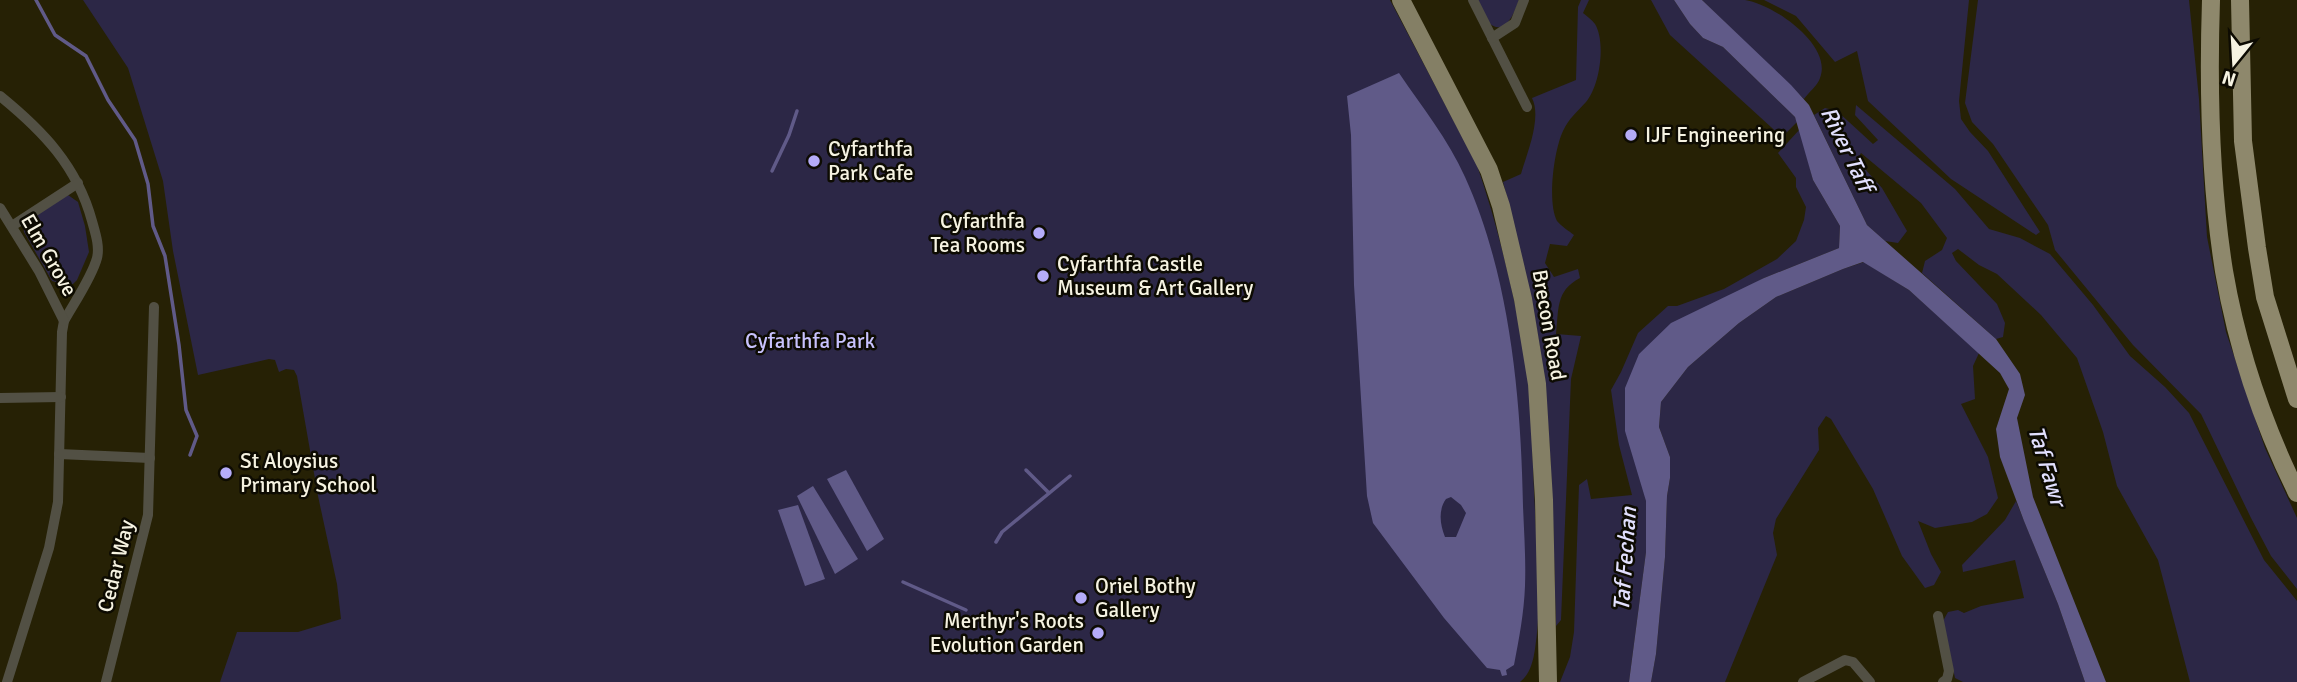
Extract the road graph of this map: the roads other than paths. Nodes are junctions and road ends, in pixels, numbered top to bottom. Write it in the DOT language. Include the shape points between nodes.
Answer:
graph roads {
  1 [pos="1401,0"];
  2 [pos="1473,0"];
  3 [pos="1524,0"];
  4 [pos="2211,0"];
  5 [pos="2240,0"];
  6 [pos="1492,38"];
  7 [pos="0,96"];
  8 [pos="1527,107"];
  9 [pos="78,183"];
  10 [pos="0,208"];
  11 [pos="12,226"];
  12 [pos="154,307"];
  13 [pos="64,321"];
  14 [pos="61,397"];
  15 [pos="0,398"];
  16 [pos="2297,399"];
  17 [pos="59,454"];
  18 [pos="150,458"];
  19 [pos="2297,493"];
  20 [pos="1938,616"];
  21 [pos="7,682"];
  22 [pos="106,682"];
  23 [pos="1548,682"];
  24 [pos="1803,682"];
  25 [pos="1869,682"];
  26 [pos="1943,682"];
  1 -- 23 [label="main road, Brecon Road" via="1489,170 1524,299 1537,384"];
  2 -- 6 [label="street"];
  3 -- 6 [label="street" via="1515,23"];
  4 -- 19 [label="highway" via="2211,138 2225,272 2245,358"];
  5 -- 16 [label="highway" via="2243,141 2253,225 2265,297"];
  6 -- 8 [label="street"];
  7 -- 9 [label="street" via="48,139"];
  9 -- 11 [label="street"];
  9 -- 13 [label="street" via="98,256"];
  10 -- 11 [label="street, Elm Grove"];
  11 -- 13 [label="street, Elm Grove"];
  12 -- 18 [label="street, Cedar Way"];
  13 -- 14 [label="street"];
  14 -- 15 [label="street"];
  14 -- 17 [label="street"];
  17 -- 18 [label="street"];
  17 -- 21 [label="street" via="58,502 49,548"];
  18 -- 22 [label="street, Cedar Way" via="148,515"];
  20 -- 26 [label="street" via="1949,671"];
  24 -- 25 [label="street" via="1845,660 1853,662"];
}
